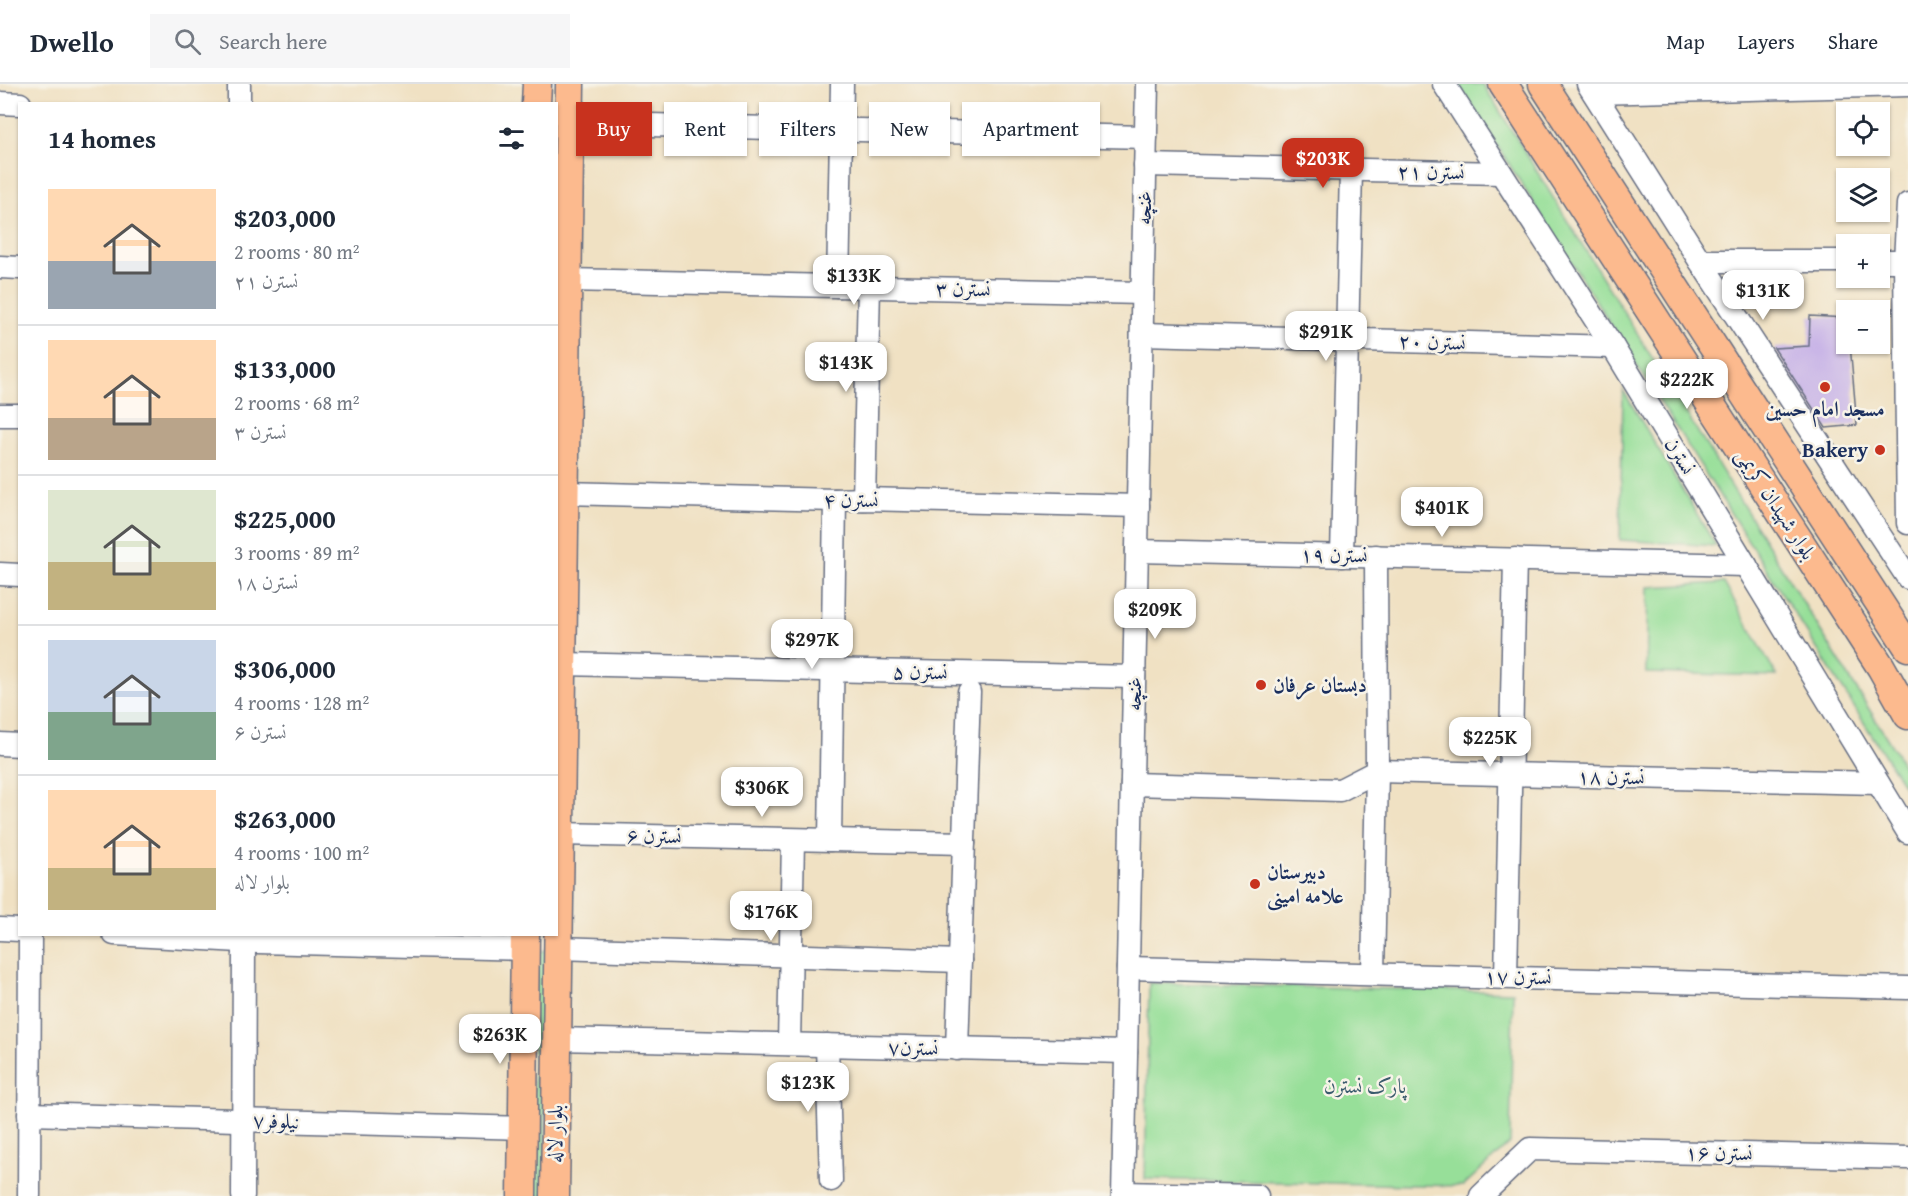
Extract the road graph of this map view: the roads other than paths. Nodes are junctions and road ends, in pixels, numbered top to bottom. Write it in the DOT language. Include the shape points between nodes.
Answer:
graph roads {
  1 [pos="239,84"];
  2 [pos="537,84"];
  3 [pos="570,84"];
  4 [pos="842,84"];
  5 [pos="1147,84"];
  6 [pos="1444,84"];
  7 [pos="1503,84"];
  8 [pos="1543,84"];
  9 [pos="1908,85"];
  10 [pos="1734,86"];
  11 [pos="1591,89"];
  12 [pos="238,102"];
  13 [pos="536,102"];
  14 [pos="842,102"];
  15 [pos="0,103"];
  16 [pos="18,104"];
  17 [pos="569,123"];
  18 [pos="759,127"];
  19 [pos="857,129"];
  20 [pos="1146,137"];
  21 [pos="840,156"];
  22 [pos="1145,165"];
  23 [pos="1351,170"];
  24 [pos="1501,173"];
  25 [pos="1908,204"];
  26 [pos="1700,261"];
  27 [pos="1836,261"];
  28 [pos="1890,261"];
  29 [pos="1907,261"];
  30 [pos="0,267"];
  31 [pos="18,268"];
  32 [pos="562,280"];
  33 [pos="838,286"];
  34 [pos="869,287"];
  35 [pos="1142,293"];
  36 [pos="1142,334"];
  37 [pos="1347,339"];
  38 [pos="1613,347"];
  39 [pos="0,415"];
  40 [pos="18,415"];
  41 [pos="1907,442"];
  42 [pos="564,493"];
  43 [pos="835,500"];
  44 [pos="864,500"];
  45 [pos="1138,506"];
  46 [pos="1908,523"];
  47 [pos="1137,551"];
  48 [pos="1342,556"];
  49 [pos="1376,556"];
  50 [pos="1515,559"];
  51 [pos="1746,564"];
  52 [pos="0,574"];
  53 [pos="18,575"];
  54 [pos="1908,578"];
  55 [pos="1908,647"];
  56 [pos="562,664"];
  57 [pos="832,670"];
  58 [pos="1134,677"];
  59 [pos="969,692"];
  60 [pos="1908,715"];
  61 [pos="0,744"];
  62 [pos="18,745"];
  63 [pos="1377,771"];
  64 [pos="1510,774"];
  65 [pos="1878,783"];
  66 [pos="1132,784"];
  67 [pos="1908,832"];
  68 [pos="559,834"];
  69 [pos="794,840"];
  70 [pos="830,840"];
  71 [pos="964,843"];
  72 [pos="0,929"];
  73 [pos="18,930"];
  74 [pos="30,936"];
  75 [pos="146,936"];
  76 [pos="244,942"];
  77 [pos="525,942"];
  78 [pos="558,948"];
  79 [pos="791,956"];
  80 [pos="960,961"];
  81 [pos="1128,968"];
  82 [pos="1373,974"];
  83 [pos="1506,977"];
  84 [pos="1908,988"];
  85 [pos="557,1039"];
  86 [pos="789,1044"];
  87 [pos="827,1045"];
  88 [pos="957,1049"];
  89 [pos="1126,1052"];
  90 [pos="29,1114"];
  91 [pos="244,1120"];
  92 [pos="522,1128"];
  93 [pos="1908,1158"];
  94 [pos="831,1180"];
  95 [pos="1123,1194"];
  96 [pos="29,1196"];
  97 [pos="243,1196"];
  98 [pos="522,1196"];
  99 [pos="555,1196"];
  100 [pos="1257,1196"];
  101 [pos="1481,1196"];
  1 -- 12 [label="street"];
  2 -- 13 [label="main road"];
  3 -- 17 [label="main road, بلوار لاله"];
  4 -- 14 [label="street"];
  5 -- 20 [label="street, غنچه"];
  6 -- 24 [label="street, نسترن"];
  7 -- 60 [label="main road, بلوار شهیدان کریمی" via="1881,667"];
  8 -- 55 [label="main road, بلوار شهیدان کریمی"];
  9 -- 10 [label="street"];
  10 -- 11 [label="street"];
  11 -- 26 [label="street"];
  15 -- 16 [label="street"];
  17 -- 18 [label="street"];
  17 -- 32 [label="main road, بلوار لاله"];
  19 -- 20 [label="street"];
  20 -- 22 [label="street, غنچه"];
  21 -- 33 [label="street"];
  22 -- 23 [label="street, نسترن ۲۱"];
  22 -- 35 [label="street, غنچه"];
  23 -- 24 [label="street, نسترن ۲۱"];
  23 -- 37 [label="street"];
  24 -- 38 [label="street, نسترن"];
  25 -- 29 [label="street"];
  26 -- 27 [label="street"];
  26 -- 54 [label="street"];
  28 -- 29 [label="street"];
  29 -- 41 [label="street"];
  30 -- 31 [label="street"];
  32 -- 33 [label="street, نسترن ۳"];
  32 -- 42 [label="main road, بلوار لاله"];
  33 -- 34 [label="street, نسترن ۳"];
  34 -- 35 [label="street, نسترن ۳"];
  34 -- 44 [label="street"];
  35 -- 36 [label="street, غنچه"];
  36 -- 37 [label="street, نسترن ۲۰"];
  36 -- 45 [label="street, غنچه"];
  37 -- 38 [label="street, نسترن ۲۰"];
  37 -- 48 [label="street"];
  38 -- 51 [label="street, نسترن"];
  39 -- 40 [label="street"];
  41 -- 46 [label="street"];
  42 -- 43 [label="street, نسترن ۴"];
  42 -- 56 [label="main road, بلوار لاله"];
  43 -- 44 [label="street, نسترن ۴"];
  43 -- 57 [label="street"];
  44 -- 45 [label="street, نسترن ۴"];
  45 -- 47 [label="street, غنچه"];
  47 -- 48 [label="street, نسترن ۱۹"];
  47 -- 58 [label="street, غنچه"];
  48 -- 49 [label="street, نسترن ۱۹"];
  49 -- 50 [label="street, نسترن ۱۹"];
  49 -- 63 [label="street"];
  50 -- 51 [label="street, نسترن ۱۹"];
  50 -- 64 [label="street"];
  51 -- 65 [label="street, نسترن"];
  52 -- 53 [label="street"];
  56 -- 57 [label="street, نسترن ۵"];
  56 -- 68 [label="main road, بلوار لاله"];
  57 -- 58 [label="street, نسترن ۵"];
  57 -- 70 [label="street"];
  58 -- 66 [label="street, غنچه"];
  59 -- 71 [label="street"];
  61 -- 62 [label="street"];
  63 -- 64 [label="street, نسترن ۱۸"];
  63 -- 66 [label="street, نسترن ۱۸" via="1340,790"];
  63 -- 82 [label="street"];
  64 -- 65 [label="street, نسترن ۱۸"];
  64 -- 83 [label="street"];
  65 -- 67 [label="street, نسترن"];
  66 -- 81 [label="street, غنچه"];
  68 -- 69 [label="street, نسترن ۶"];
  68 -- 78 [label="main road, بلوار لاله"];
  69 -- 70 [label="street, نسترن ۶"];
  69 -- 79 [label="street"];
  70 -- 71 [label="street, نسترن ۶"];
  71 -- 80 [label="street"];
  72 -- 73 [label="street"];
  74 -- 90 [label="street"];
  75 -- 76 [label="street"];
  76 -- 77 [label="street"];
  76 -- 91 [label="street"];
  77 -- 78 [label="main road"];
  77 -- 92 [label="main road, بلوار لاله"];
  78 -- 79 [label="street"];
  78 -- 85 [label="main road, بلوار لاله"];
  79 -- 80 [label="street"];
  79 -- 86 [label="street"];
  80 -- 88 [label="street"];
  81 -- 82 [label="street, نسترن ۱۷"];
  81 -- 89 [label="street, غنچه"];
  82 -- 83 [label="street, نسترن ۱۷"];
  83 -- 84 [label="street, نسترن ۱۷"];
  85 -- 86 [label="street, نسترن۷"];
  85 -- 99 [label="main road, بلوار لاله"];
  86 -- 87 [label="street, نسترن۷"];
  87 -- 88 [label="street, نسترن۷"];
  87 -- 94 [label="street"];
  88 -- 89 [label="street, نسترن۷"];
  89 -- 95 [label="street, غنچه"];
  90 -- 91 [label="street, نیلوفر۷"];
  90 -- 96 [label="street"];
  91 -- 92 [label="street, نیلوفر۷"];
  91 -- 97 [label="street"];
  92 -- 98 [label="main road, بلوار لاله"];
  93 -- 101 [label="street, نسترن ۱۶" via="1530,1149"];
  95 -- 100 [label="street"];
}
